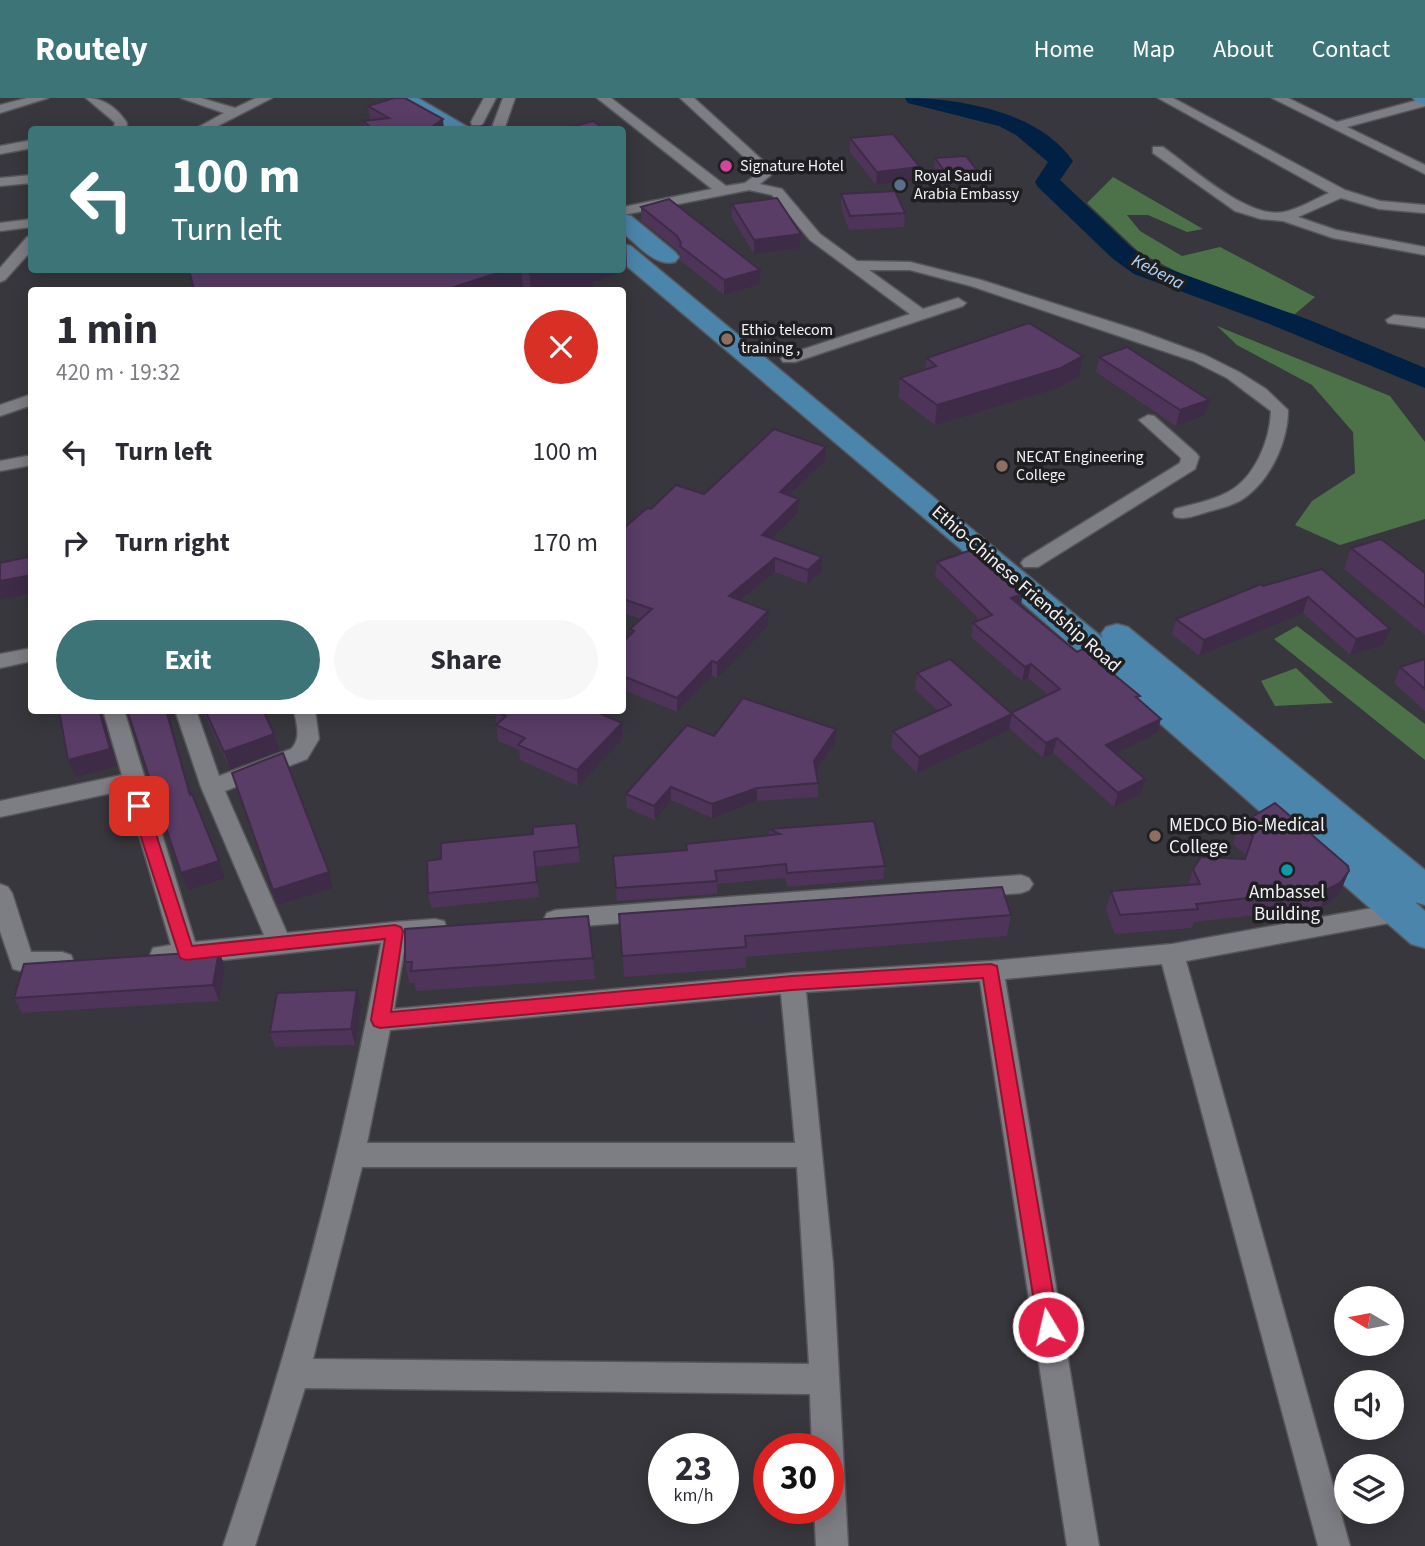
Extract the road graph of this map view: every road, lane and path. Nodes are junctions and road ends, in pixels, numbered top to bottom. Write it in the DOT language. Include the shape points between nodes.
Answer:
graph roads {
  1 [pos="42,98"];
  2 [pos="92,98"];
  3 [pos="187,98"];
  4 [pos="266,98"];
  5 [pos="403,98"];
  6 [pos="430,98"];
  7 [pos="490,98"];
  8 [pos="509,98"];
  9 [pos="603,98"];
  10 [pos="686,98"];
  11 [pos="1164,98"];
  12 [pos="1278,98"];
  13 [pos="1424,101"];
  14 [pos="0,109"];
  15 [pos="235,112"];
  16 [pos="120,126"];
  17 [pos="207,126"];
  18 [pos="473,126"];
  19 [pos="474,126"];
  20 [pos="476,126"];
  21 [pos="498,126"];
  22 [pos="1336,127"];
  23 [pos="28,145"];
  24 [pos="0,150"];
  25 [pos="1158,150"];
  26 [pos="1425,170"];
  27 [pos="28,179"];
  28 [pos="0,182"];
  29 [pos="750,186"];
  30 [pos="723,191"];
  31 [pos="1340,193"];
  32 [pos="1425,209"];
  33 [pos="626,210"];
  34 [pos="1285,217"];
  35 [pos="626,223"];
  36 [pos="28,224"];
  37 [pos="0,227"];
  38 [pos="28,246"];
  39 [pos="1425,251"];
  40 [pos="626,253"];
  41 [pos="852,265"];
  42 [pos="0,277"];
  43 [pos="958,303"];
  44 [pos="921,315"];
  45 [pos="1394,320"];
  46 [pos="1425,323"];
  47 [pos="789,359"];
  48 [pos="28,400"];
  49 [pos="0,411"];
  50 [pos="1149,420"];
  51 [pos="28,461"];
  52 [pos="0,466"];
  53 [pos="1182,513"];
  54 [pos="1009,553"];
  55 [pos="28,655"];
  56 [pos="0,661"];
  57 [pos="114,714"];
  58 [pos="186,714"];
  59 [pos="305,714"];
  60 [pos="132,781"];
  61 [pos="212,787"];
  62 [pos="0,809"];
  63 [pos="1021,884"];
  64 [pos="1425,891"];
  65 [pos="0,893"];
  66 [pos="1400,912"];
  67 [pos="534,921"];
  68 [pos="464,926"];
  69 [pos="395,931"];
  70 [pos="1425,933"];
  71 [pos="279,942"];
  72 [pos="186,954"];
  73 [pos="1172,954"];
  74 [pos="145,957"];
  75 [pos="90,960"];
  76 [pos="991,971"];
  77 [pos="792,983"];
  78 [pos="380,1020"];
  79 [pos="810,1154"];
  80 [pos="350,1155"];
  81 [pos="295,1373"];
  82 [pos="826,1379"];
  83 [pos="239,1546"];
  84 [pos="832,1546"];
  85 [pos="1083,1546"];
  86 [pos="1334,1546"];
  1 -- 14 [label="street"];
  2 -- 16 [label="street" via="117,117"];
  3 -- 15 [label="street"];
  4 -- 15 [label="street"];
  5 -- 18 [label="main road"];
  6 -- 19 [label="main road"];
  7 -- 20 [label="street"];
  8 -- 21 [label="street"];
  9 -- 30 [label="street"];
  10 -- 29 [label="street" via="764,169 764,175"];
  11 -- 31 [label="street"];
  12 -- 22 [label="street"];
  13 -- 22 [label="street"];
  15 -- 17 [label="street"];
  22 -- 26 [label="street"];
  23 -- 24 [label="street"];
  25 -- 34 [label="street" via="1240,208"];
  27 -- 28 [label="street"];
  29 -- 30 [label="street"];
  29 -- 41 [label="street" via="777,192 815,237"];
  30 -- 33 [label="street"];
  31 -- 32 [label="street" via="1379,205"];
  31 -- 34 [label="street"];
  34 -- 39 [label="street" via="1333,234"];
  35 -- 47 [label="main road, Ethio-Chinese Friendship Road"];
  36 -- 37 [label="street"];
  38 -- 42 [label="street"];
  40 -- 54 [label="main road, Ethio-Chinese Friendship Road"];
  41 -- 44 [label="street"];
  41 -- 53 [label="street" via="910,266 975,283 1199,358 1260,393 1280,410 1281,424 1271,452 1243,492"];
  43 -- 44 [label="street"];
  44 -- 47 [label="street"];
  45 -- 46 [label="street"];
  47 -- 54 [label="main road, Ethio-Chinese Friendship Road"];
  48 -- 49 [label="street"];
  50 -- 54 [label="street" via="1190,457 1181,472"];
  51 -- 52 [label="street"];
  54 -- 64 [label="main road, Ethio-Chinese Friendship Road"];
  54 -- 66 [label="main road, Ethio-Chinese Friendship Road"];
  55 -- 56 [label="street"];
  57 -- 60 [label="street"];
  58 -- 61 [label="street"];
  59 -- 61 [label="street" via="307,748"];
  60 -- 62 [label="street"];
  60 -- 72 [label="street"];
  61 -- 71 [label="street"];
  63 -- 67 [label="street"];
  65 -- 75 [label="street" via="22,962"];
  66 -- 70 [label="main road, Ethio-Chinese Friendship Road"];
  66 -- 73 [label="street"];
  68 -- 69 [label="street"];
  69 -- 71 [label="street"];
  69 -- 78 [label="street"];
  71 -- 72 [label="street"];
  72 -- 74 [label="street"];
  73 -- 76 [label="street"];
  73 -- 86 [label="street"];
  76 -- 77 [label="street"];
  76 -- 85 [label="street"];
  77 -- 78 [label="street"];
  77 -- 79 [label="street"];
  78 -- 80 [label="street"];
  79 -- 80 [label="street"];
  79 -- 82 [label="street"];
  80 -- 81 [label="street"];
  81 -- 82 [label="street"];
  81 -- 83 [label="street"];
  82 -- 84 [label="street"];
}
